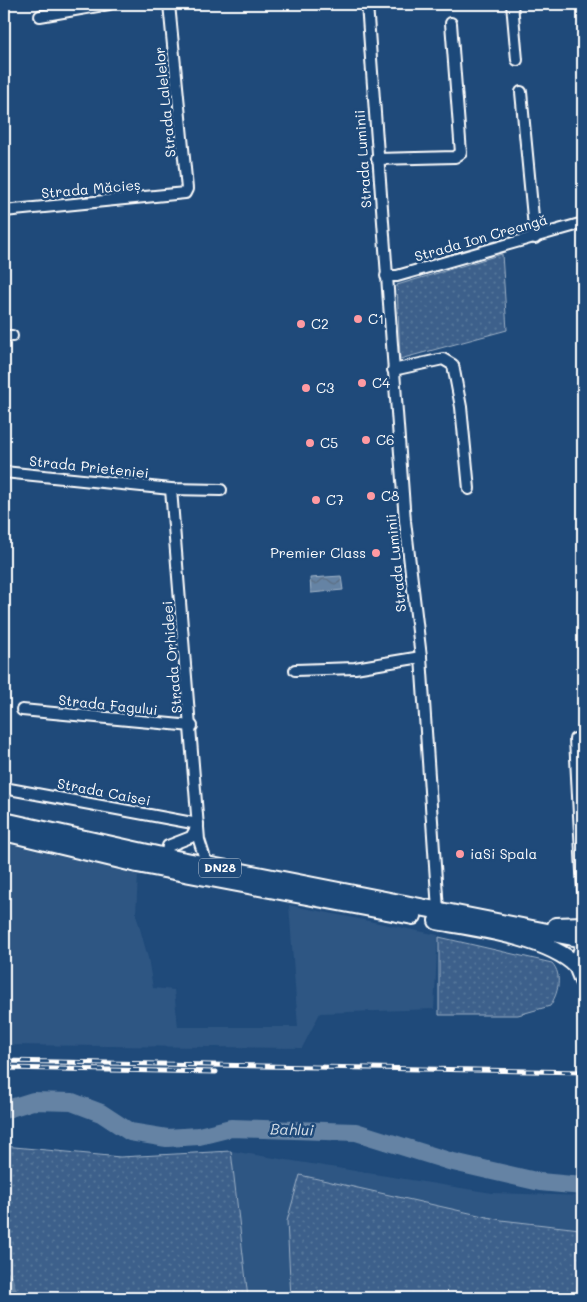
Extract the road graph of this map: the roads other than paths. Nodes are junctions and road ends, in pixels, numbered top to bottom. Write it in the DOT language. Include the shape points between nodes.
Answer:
graph roads {
  1 [pos="109,4"];
  2 [pos="169,4"];
  3 [pos="366,4"];
  4 [pos="512,4"];
  5 [pos="40,16"];
  6 [pos="450,24"];
  7 [pos="518,60"];
  8 [pos="521,92"];
  9 [pos="377,159"];
  10 [pos="180,195"];
  11 [pos="4,211"];
  12 [pos="583,223"];
  13 [pos="535,238"];
  14 [pos="386,276"];
  15 [pos="393,370"];
  16 [pos="4,472"];
  17 [pos="172,488"];
  18 [pos="469,488"];
  19 [pos="221,490"];
  20 [pos="421,657"];
  21 [pos="295,670"];
  22 [pos="22,710"];
  23 [pos="192,726"];
  24 [pos="576,739"];
  25 [pos="4,788"];
  26 [pos="4,821"];
  27 [pos="198,824"];
  28 [pos="4,832"];
  29 [pos="166,858"];
  30 [pos="207,865"];
  31 [pos="583,891"];
  32 [pos="438,910"];
  33 [pos="492,919"];
  34 [pos="583,925"];
  35 [pos="583,939"];
  36 [pos="583,948"];
  37 [pos="577,966"];
  38 [pos="583,981"];
  1 -- 5 [label="street"];
  2 -- 10 [label="street, Strada Lalelelor" via="187,189"];
  3 -- 9 [label="street, Strada Luminii"];
  4 -- 7 [label="street"];
  6 -- 9 [label="street" via="461,153 456,157"];
  8 -- 13 [label="street"];
  9 -- 14 [label="street, Strada Luminii"];
  10 -- 11 [label="street, Strada Măcieș"];
  12 -- 13 [label="street, Strada Ion Creangă"];
  13 -- 14 [label="street, Strada Ion Creangă" via="398,276"];
  14 -- 15 [label="street, Strada Luminii"];
  15 -- 18 [label="street" via="443,358 453,365 461,407"];
  15 -- 20 [label="street, Strada Luminii" via="405,521"];
  16 -- 17 [label="street, Strada Prieteniei"];
  17 -- 19 [label="street, Strada Prieteniei"];
  17 -- 23 [label="street, Strada Orhideei"];
  20 -- 21 [label="street" via="355,668"];
  20 -- 32 [label="street, Strada Luminii"];
  22 -- 23 [label="street, Strada Fagului"];
  23 -- 27 [label="street, Strada Orhideei"];
  24 -- 31 [label="street"];
  25 -- 27 [label="street, Strada Caisei"];
  26 -- 29 [label="highway, DN28"];
  27 -- 29 [label="street" via="191,837 168,846"];
  27 -- 30 [label="street, Strada Orhideei"];
  28 -- 37 [label="highway, DN28" via="137,864 451,923 532,942 568,957"];
  29 -- 30 [label="highway, DN28"];
  30 -- 32 [label="highway, DN28"];
  32 -- 33 [label="highway, DN28"];
  33 -- 34 [label="highway"];
  33 -- 35 [label="highway, DN28"];
  36 -- 37 [label="highway"];
  37 -- 38 [label="highway"];
}
